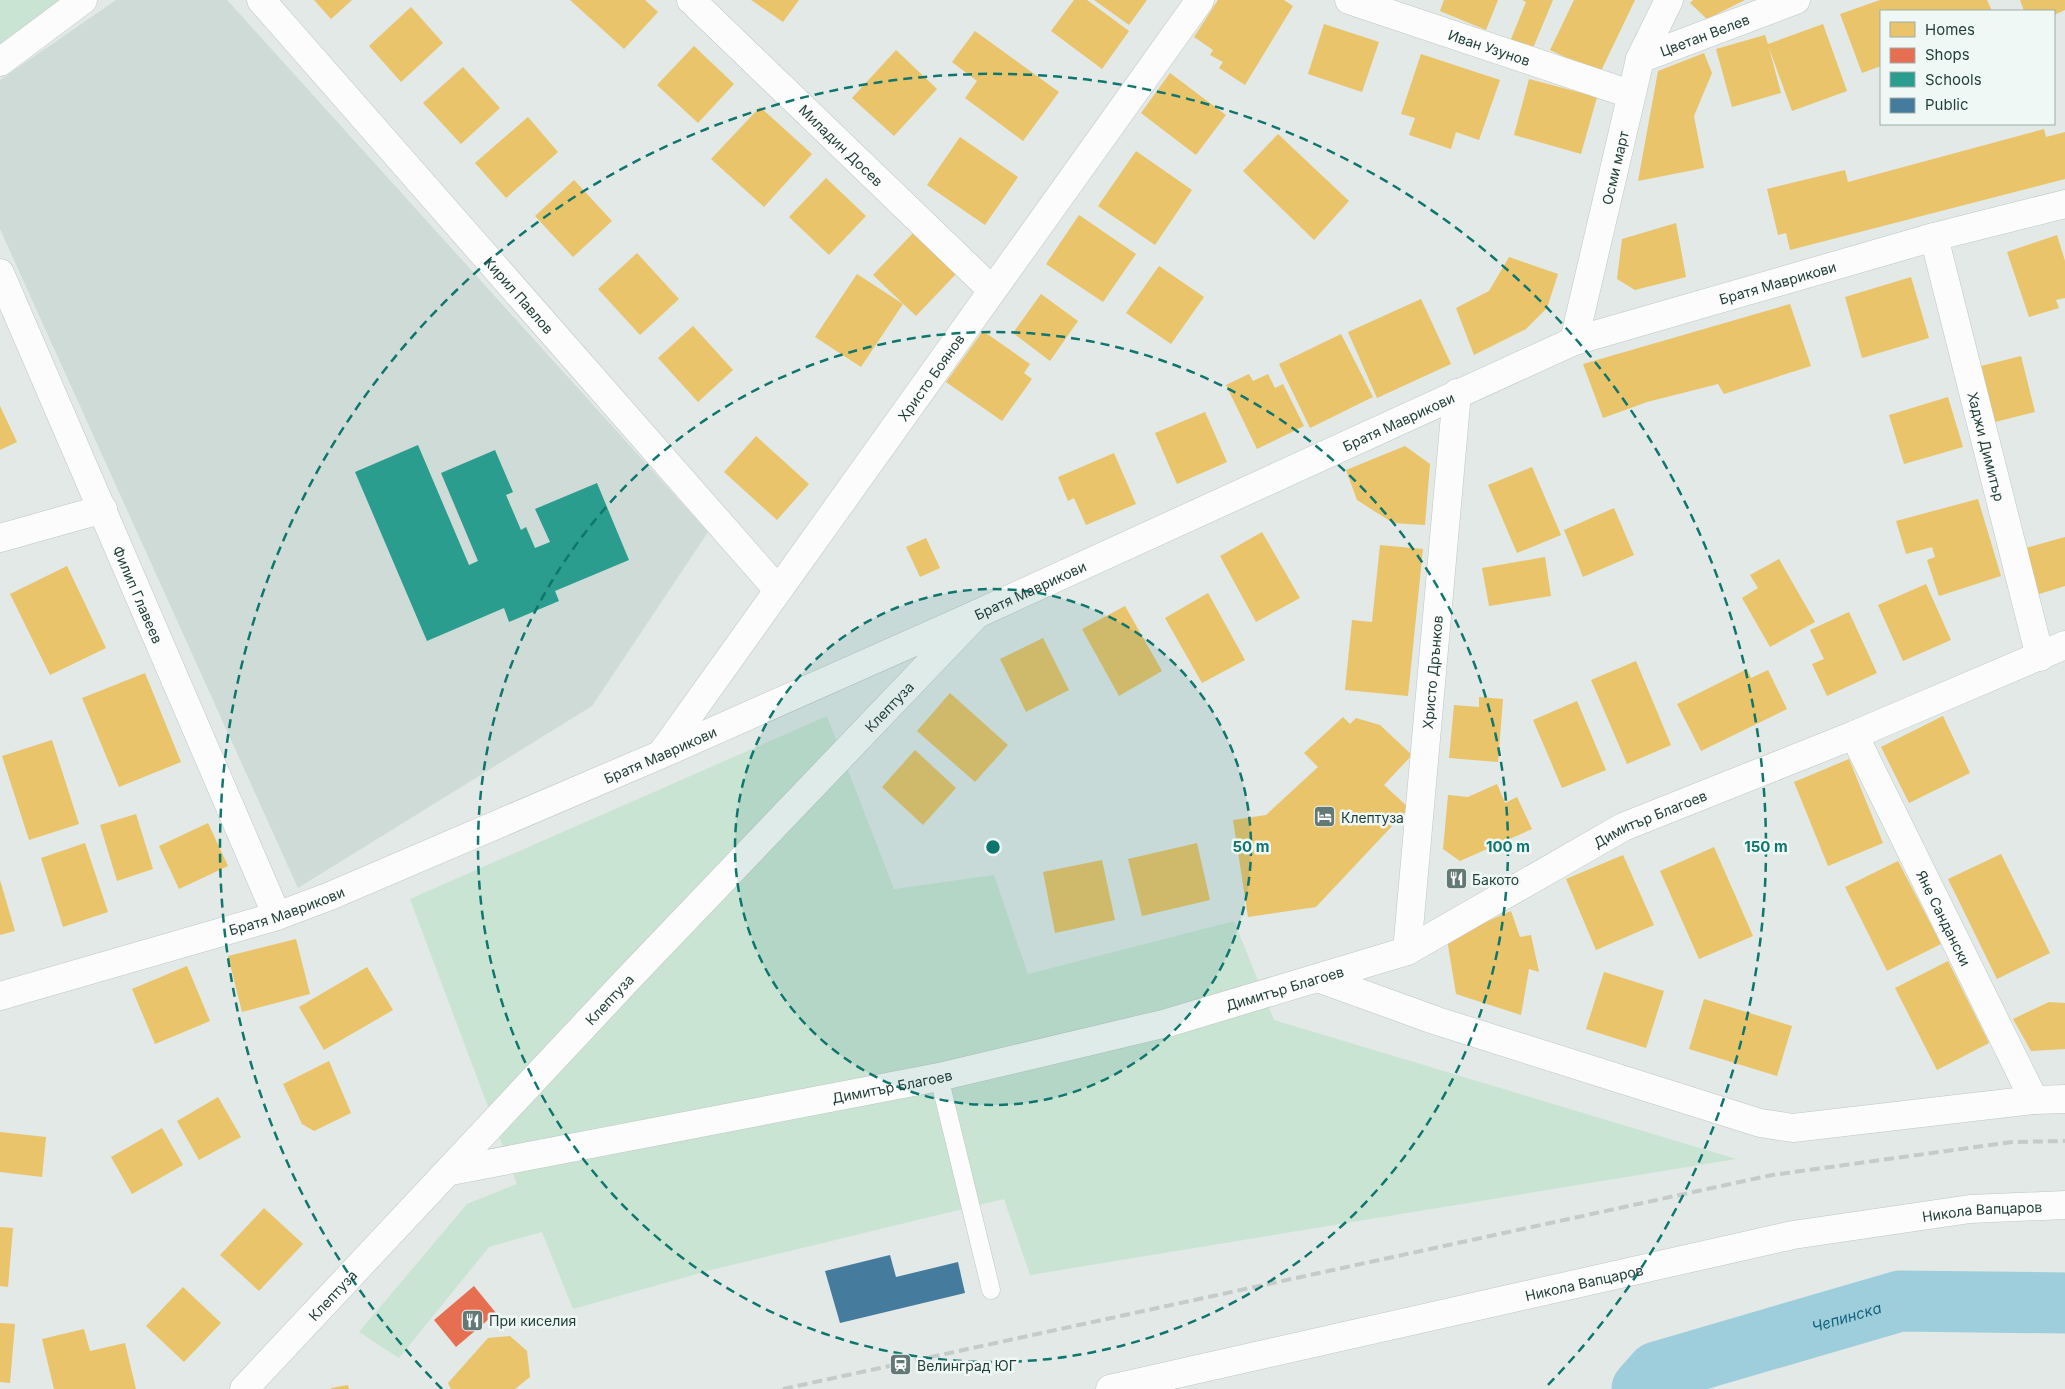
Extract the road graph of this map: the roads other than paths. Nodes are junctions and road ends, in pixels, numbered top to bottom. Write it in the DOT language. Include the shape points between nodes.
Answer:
graph roads {
  1 [pos="83,0"];
  2 [pos="261,0"];
  3 [pos="691,0"];
  4 [pos="1200,0"];
  5 [pos="1349,0"];
  6 [pos="1669,0"];
  7 [pos="1796,0"];
  8 [pos="1640,59"];
  9 [pos="0,62"];
  10 [pos="1630,94"];
  11 [pos="2065,204"];
  12 [pos="1934,237"];
  13 [pos="0,273"];
  14 [pos="992,290"];
  15 [pos="1574,341"];
  16 [pos="1457,393"];
  17 [pos="103,508"];
  18 [pos="0,538"];
  19 [pos="778,590"];
  20 [pos="977,614"];
  21 [pos="2065,645"];
  22 [pos="2040,657"];
  23 [pos="1854,736"];
  24 [pos="662,754"];
  25 [pos="278,916"];
  26 [pos="1408,951"];
  27 [pos="1318,978"];
  28 [pos="0,996"];
  29 [pos="939,1076"];
  30 [pos="2065,1099"];
  31 [pos="2034,1100"];
  32 [pos="450,1171"];
  33 [pos="2065,1205"];
  34 [pos="991,1290"];
  35 [pos="244,1389"];
  36 [pos="1110,1389"];
  1 -- 9 [label="street"];
  2 -- 19 [label="street, Кирил Павлов"];
  3 -- 14 [label="street, Миладин Досев"];
  4 -- 14 [label="street, Христо Боянов"];
  5 -- 10 [label="street, Иван Узунов"];
  6 -- 8 [label="street, Осми март"];
  7 -- 8 [label="street, Цветан Велев"];
  8 -- 10 [label="street, Осми март"];
  10 -- 15 [label="street, Осми март"];
  11 -- 12 [label="street, Братя Маврикови"];
  12 -- 15 [label="street, Братя Маврикови"];
  12 -- 22 [label="street, Хаджи Димитър"];
  13 -- 17 [label="street, Филип Главеев"];
  14 -- 19 [label="street, Христо Боянов"];
  15 -- 16 [label="street, Братя Маврикови"];
  16 -- 20 [label="street, Братя Маврикови"];
  16 -- 26 [label="street, Христо Дрънков"];
  17 -- 18 [label="street"];
  17 -- 25 [label="street, Филип Главеев"];
  19 -- 24 [label="street, Христо Боянов"];
  20 -- 24 [label="street, Братя Маврикови"];
  20 -- 32 [label="street, Клептуза" via="627,980"];
  21 -- 22 [label="street, Димитър Благоев"];
  22 -- 23 [label="street, Димитър Благоев"];
  23 -- 26 [label="street, Димитър Благоев" via="1623,827"];
  23 -- 31 [label="street, Яне Сандански"];
  24 -- 25 [label="street, Братя Маврикови"];
  25 -- 28 [label="street, Братя Маврикови"];
  26 -- 27 [label="street, Димитър Благоев"];
  27 -- 29 [label="street, Димитър Благоев" via="1167,1023"];
  27 -- 31 [label="street" via="1437,1022 1760,1123 1793,1128"];
  29 -- 32 [label="street, Димитър Благоев"];
  29 -- 34 [label="lane"];
  30 -- 31 [label="street"];
  32 -- 35 [label="street, Клептуза"];
  33 -- 36 [label="street, Никола Вапцаров" via="1970,1209 1793,1235"];
}
